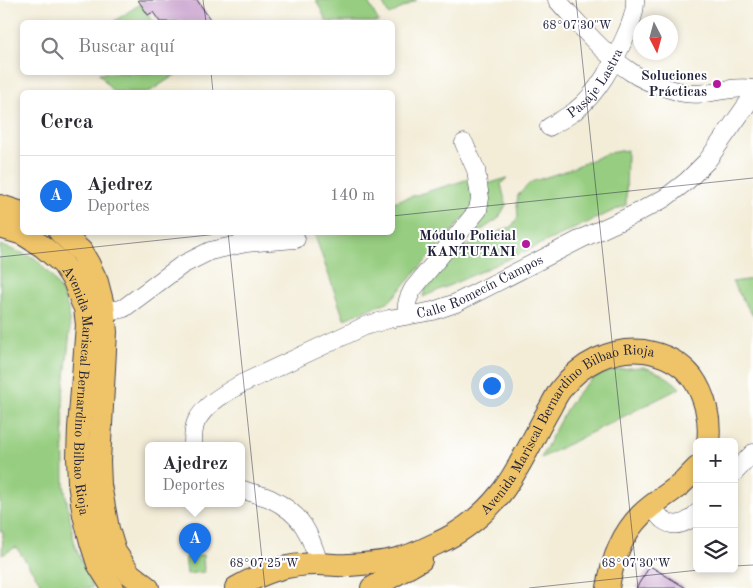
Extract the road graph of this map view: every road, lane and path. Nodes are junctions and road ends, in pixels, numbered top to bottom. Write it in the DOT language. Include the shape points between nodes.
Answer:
graph roads {
  1 [pos="557,0"];
  2 [pos="635,0"];
  3 [pos="614,60"];
  4 [pos="753,89"];
  5 [pos="753,96"];
  6 [pos="549,127"];
  7 [pos="464,143"];
  8 [pos="0,206"];
  9 [pos="20,212"];
  10 [pos="0,227"];
  11 [pos="20,233"];
  12 [pos="25,235"];
  13 [pos="63,235"];
  14 [pos="296,239"];
  15 [pos="94,306"];
  16 [pos="408,315"];
  17 [pos="708,438"];
  18 [pos="193,442"];
  19 [pos="753,453"];
  20 [pos="738,469"];
  21 [pos="693,472"];
  22 [pos="245,490"];
  23 [pos="652,506"];
  24 [pos="693,517"];
  25 [pos="440,542"];
  26 [pos="319,564"];
  27 [pos="113,588"];
  28 [pos="148,588"];
  29 [pos="236,588"];
  30 [pos="372,588"];
  31 [pos="608,588"];
  1 -- 3 [label="street"];
  2 -- 3 [label="street, Pasaje Lastra" via="629,28"];
  3 -- 4 [label="street" via="646,81 685,93"];
  3 -- 6 [label="street, Pasaje Lastra" via="589,98"];
  5 -- 16 [label="street, Calle Romecín Campos" via="707,160 665,198 456,303"];
  7 -- 16 [label="street" via="476,170 480,198 478,210 413,289 406,308"];
  8 -- 9 [label="main road"];
  10 -- 11 [label="main road, Avenida Mariscal Bernardino Bilbao Rioja"];
  12 -- 15 [label="main road, Avenida Mariscal Bernardino Bilbao Rioja" via="63,264"];
  13 -- 15 [label="main road, Avenida Mariscal Bernardino Bilbao Rioja" via="80,251 97,282"];
  14 -- 15 [label="street" via="210,250 182,265 124,308 113,311"];
  15 -- 27 [label="main road, Avenida Mariscal Bernardino Bilbao Rioja" via="87,325 79,428 79,483 98,564"];
  15 -- 28 [label="main road, Avenida Mariscal Bernardino Bilbao Rioja" via="106,332 98,460 108,529 115,552 130,574"];
  16 -- 18 [label="street, Calle Romecín Campos" via="354,331 224,394 196,422"];
  17 -- 25 [label="main road, Avenida Mariscal Bernardino Bilbao Rioja" via="704,400 683,368 662,354 632,350 602,356 561,388 511,478 488,507 472,522"];
  19 -- 20 [label="street"];
  21 -- 23 [label="main road"];
  22 -- 26 [label="street" via="270,498 296,516 305,526"];
  23 -- 24 [label="street" via="663,520 672,524 680,524"];
  23 -- 31 [label="main road" via="627,530 617,551"];
  25 -- 26 [label="main road, Avenida Mariscal Bernardino Bilbao Rioja" via="402,558 345,566"];
  25 -- 30 [label="main road, Avenida Mariscal Bernardino Bilbao Rioja" via="420,561"];
  26 -- 29 [label="main road, Avenida Mariscal Bernardino Bilbao Rioja" via="296,564 269,571"];
}
